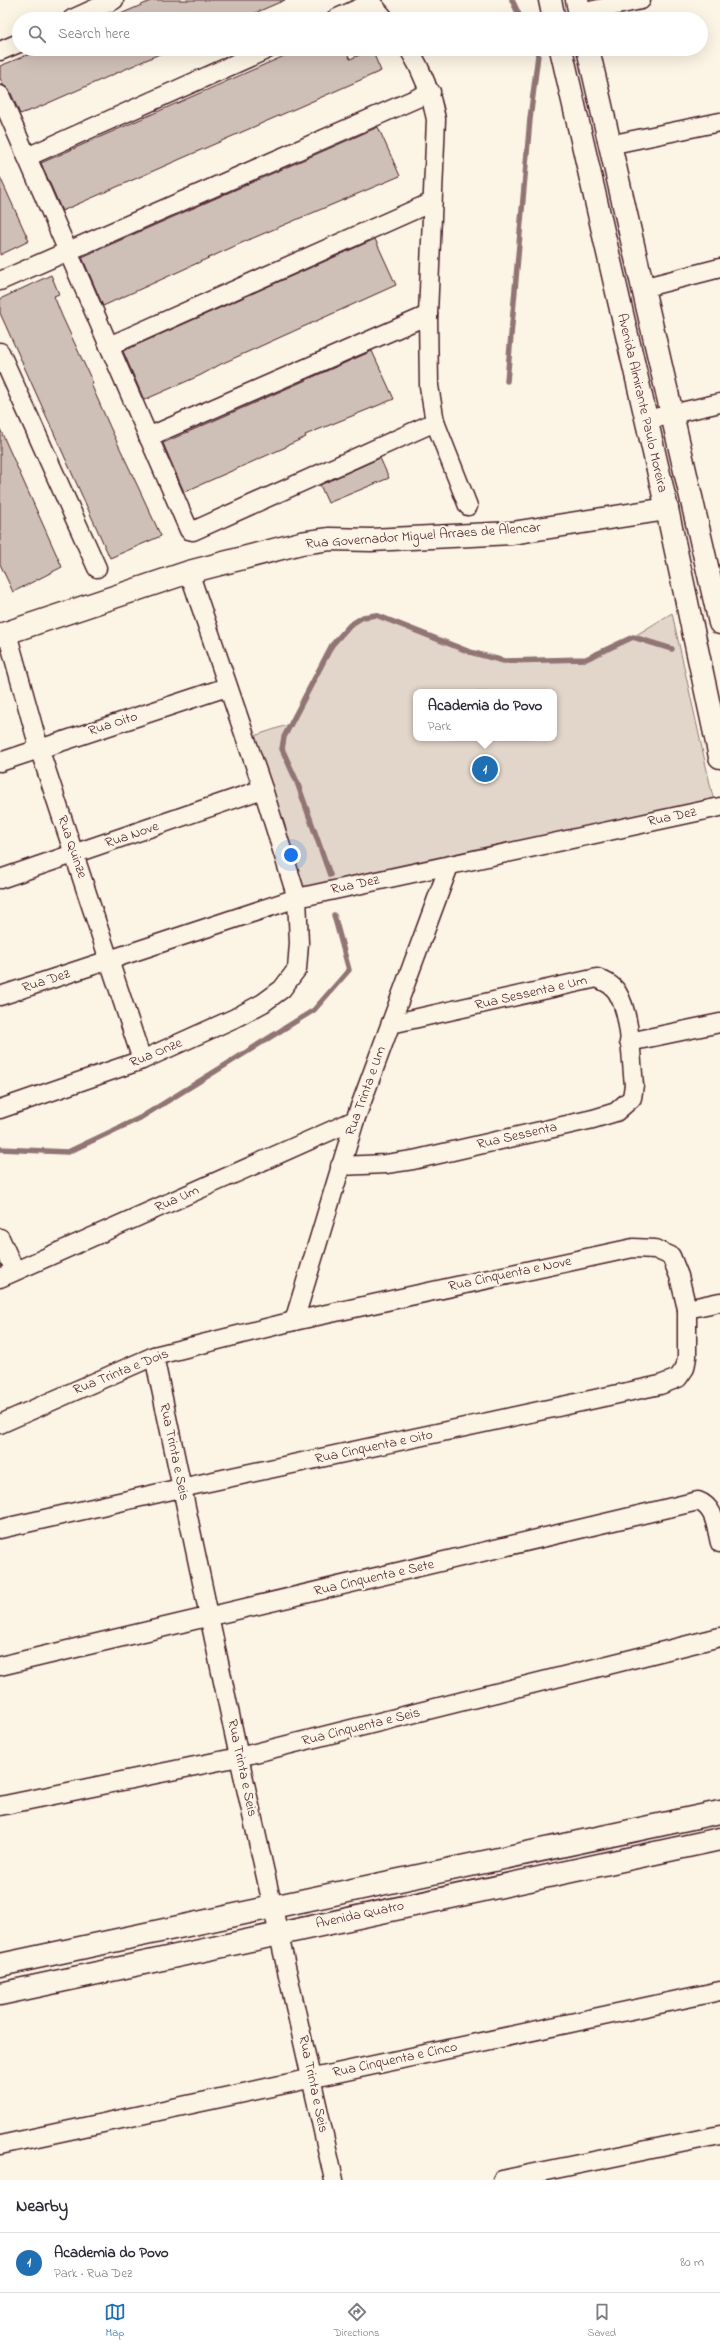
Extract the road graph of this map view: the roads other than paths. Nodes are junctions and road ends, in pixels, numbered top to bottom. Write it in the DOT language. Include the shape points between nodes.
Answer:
graph roads {
  1 [pos="114,0"];
  2 [pos="550,0"];
  3 [pos="641,0"];
  4 [pos="370,1"];
  5 [pos="579,11"];
  6 [pos="87,12"];
  7 [pos="349,12"];
  8 [pos="379,12"];
  9 [pos="553,12"];
  10 [pos="12,46"];
  11 [pos="0,52"];
  12 [pos="252,56"];
  13 [pos="413,56"];
  14 [pos="563,56"];
  15 [pos="590,56"];
  16 [pos="431,92"];
  17 [pos="0,95"];
  18 [pos="720,122"];
  19 [pos="610,145"];
  20 [pos="27,156"];
  21 [pos="432,202"];
  22 [pos="68,251"];
  23 [pos="720,268"];
  24 [pos="0,281"];
  25 [pos="642,288"];
  26 [pos="428,315"];
  27 [pos="109,346"];
  28 [pos="0,352"];
  29 [pos="720,403"];
  30 [pos="672,415"];
  31 [pos="646,420"];
  32 [pos="435,422"];
  33 [pos="148,437"];
  34 [pos="468,506"];
  35 [pos="667,509"];
  36 [pos="96,568"];
  37 [pos="189,572"];
  38 [pos="720,623"];
  39 [pos="4,634"];
  40 [pos="227,687"];
  41 [pos="39,748"];
  42 [pos="720,757"];
  43 [pos="0,762"];
  44 [pos="263,789"];
  45 [pos="720,807"];
  46 [pos="75,854"];
  47 [pos="449,866"];
  48 [pos="0,879"];
  49 [pos="297,898"];
  50 [pos="111,961"];
  51 [pos="0,996"];
  52 [pos="720,1023"];
  53 [pos="391,1024"];
  54 [pos="629,1042"];
  55 [pos="142,1060"];
  56 [pos="0,1110"];
  57 [pos="355,1120"];
  58 [pos="340,1166"];
  59 [pos="0,1238"];
  60 [pos="7,1275"];
  61 [pos="720,1302"];
  62 [pos="687,1309"];
  63 [pos="294,1321"];
  64 [pos="154,1356"];
  65 [pos="0,1424"];
  66 [pos="181,1488"];
  67 [pos="0,1529"];
  68 [pos="720,1543"];
  69 [pos="209,1618"];
  70 [pos="720,1637"];
  71 [pos="0,1666"];
  72 [pos="239,1757"];
  73 [pos="0,1806"];
  74 [pos="720,1812"];
  75 [pos="720,1839"];
  76 [pos="273,1906"];
  77 [pos="278,1932"];
  78 [pos="0,1965"];
  79 [pos="720,1991"];
  80 [pos="0,1994"];
  81 [pos="312,2077"];
  82 [pos="720,2135"];
  83 [pos="0,2145"];
  84 [pos="334,2180"];
  85 [pos="502,2180"];
  1 -- 6 [label="street"];
  2 -- 9 [label="street"];
  3 -- 5 [label="street"];
  4 -- 7 [label="street"];
  4 -- 8 [label="street"];
  10 -- 11 [label="street"];
  12 -- 20 [label="street"];
  13 -- 16 [label="street"];
  14 -- 31 [label="street, Avenida Almirante Paulo Moreira"];
  15 -- 19 [label="street, Avenida Almirante Paulo Moreira"];
  16 -- 21 [label="street" via="436,119"];
  16 -- 22 [label="street"];
  17 -- 20 [label="street"];
  18 -- 19 [label="street"];
  19 -- 25 [label="street, Avenida Almirante Paulo Moreira"];
  20 -- 22 [label="street"];
  21 -- 26 [label="street"];
  21 -- 27 [label="street"];
  22 -- 24 [label="street"];
  22 -- 27 [label="street"];
  23 -- 25 [label="street"];
  25 -- 30 [label="street, Avenida Almirante Paulo Moreira"];
  26 -- 32 [label="street" via="427,358"];
  26 -- 33 [label="street"];
  27 -- 33 [label="street"];
  28 -- 36 [label="street"];
  29 -- 30 [label="street"];
  30 -- 31 [label="street"];
  30 -- 38 [label="street, Avenida Almirante Paulo Moreira"];
  31 -- 35 [label="street, Avenida Almirante Paulo Moreira"];
  32 -- 33 [label="street" via="193,531 189,530"];
  32 -- 34 [label="street"];
  35 -- 37 [label="street, Rua Governador Miguel Arraes de Alencar" via="512,533 371,540 330,539 301,543"];
  35 -- 42 [label="street, Avenida Almirante Paulo Moreira"];
  37 -- 39 [label="street, Rua Governador Miguel Arraes de Alencar"];
  37 -- 40 [label="street"];
  39 -- 41 [label="street, Rua Quinze"];
  40 -- 41 [label="street, Rua Oito"];
  40 -- 44 [label="street"];
  41 -- 43 [label="street, Rua Oito"];
  41 -- 46 [label="street, Rua Quinze"];
  44 -- 46 [label="street, Rua Nove"];
  44 -- 49 [label="street"];
  45 -- 47 [label="street, Rua Dez"];
  46 -- 48 [label="street, Rua Nove"];
  46 -- 50 [label="street, Rua Quinze"];
  47 -- 49 [label="street, Rua Dez"];
  47 -- 53 [label="street, Rua Trinta e Um"];
  49 -- 50 [label="street, Rua Dez"];
  49 -- 55 [label="street, Rua Onze" via="297,969 282,989 263,1004"];
  50 -- 51 [label="street, Rua Dez"];
  50 -- 55 [label="street, Rua Quinze"];
  52 -- 54 [label="street"];
  53 -- 54 [label="street, Rua Sessenta e Um" via="597,978 616,990 623,1004"];
  53 -- 57 [label="street, Rua Trinta e Um"];
  54 -- 58 [label="street, Rua Sessenta" via="634,1085 632,1098 616,1112 413,1160"];
  55 -- 56 [label="street, Rua Onze"];
  57 -- 58 [label="street, Rua Trinta e Um"];
  57 -- 60 [label="street, Rua Um"];
  58 -- 63 [label="street, Rua Trinta e Um"];
  59 -- 60 [label="street"];
  61 -- 62 [label="street"];
  62 -- 63 [label="street, Rua Cinquenta e Nove" via="671,1256 655,1249 633,1248"];
  62 -- 66 [label="street, Rua Cinquenta e Oito" via="686,1368 678,1378 660,1385"];
  63 -- 64 [label="street, Rua Trinta e Dois"];
  64 -- 65 [label="street, Rua Trinta e Dois"];
  64 -- 66 [label="street, Rua Trinta e Seis"];
  66 -- 67 [label="street, Rua Cinquenta e Oito"];
  66 -- 69 [label="street, Rua Trinta e Seis"];
  68 -- 69 [label="street, Rua Cinquenta e Sete" via="711,1510 698,1501"];
  69 -- 71 [label="street, Rua Cinquenta e Sete"];
  69 -- 72 [label="street, Rua Trinta e Seis"];
  70 -- 72 [label="street, Rua Cinquenta e Seis"];
  72 -- 73 [label="street, Rua Cinquenta e Seis"];
  72 -- 76 [label="street, Rua Trinta e Seis"];
  74 -- 76 [label="street, Avenida Quatro"];
  75 -- 77 [label="street, Avenida Quatro"];
  76 -- 77 [label="street, Rua Trinta e Seis"];
  76 -- 78 [label="street, Avenida Quatro"];
  77 -- 80 [label="street, Avenida Quatro"];
  77 -- 81 [label="street, Rua Trinta e Seis"];
  79 -- 81 [label="street, Rua Cinquenta e Cinco"];
  81 -- 83 [label="street, Rua Cinquenta e Cinco"];
  81 -- 84 [label="street, Rua Trinta e Seis"];
  82 -- 85 [label="street"];
}
